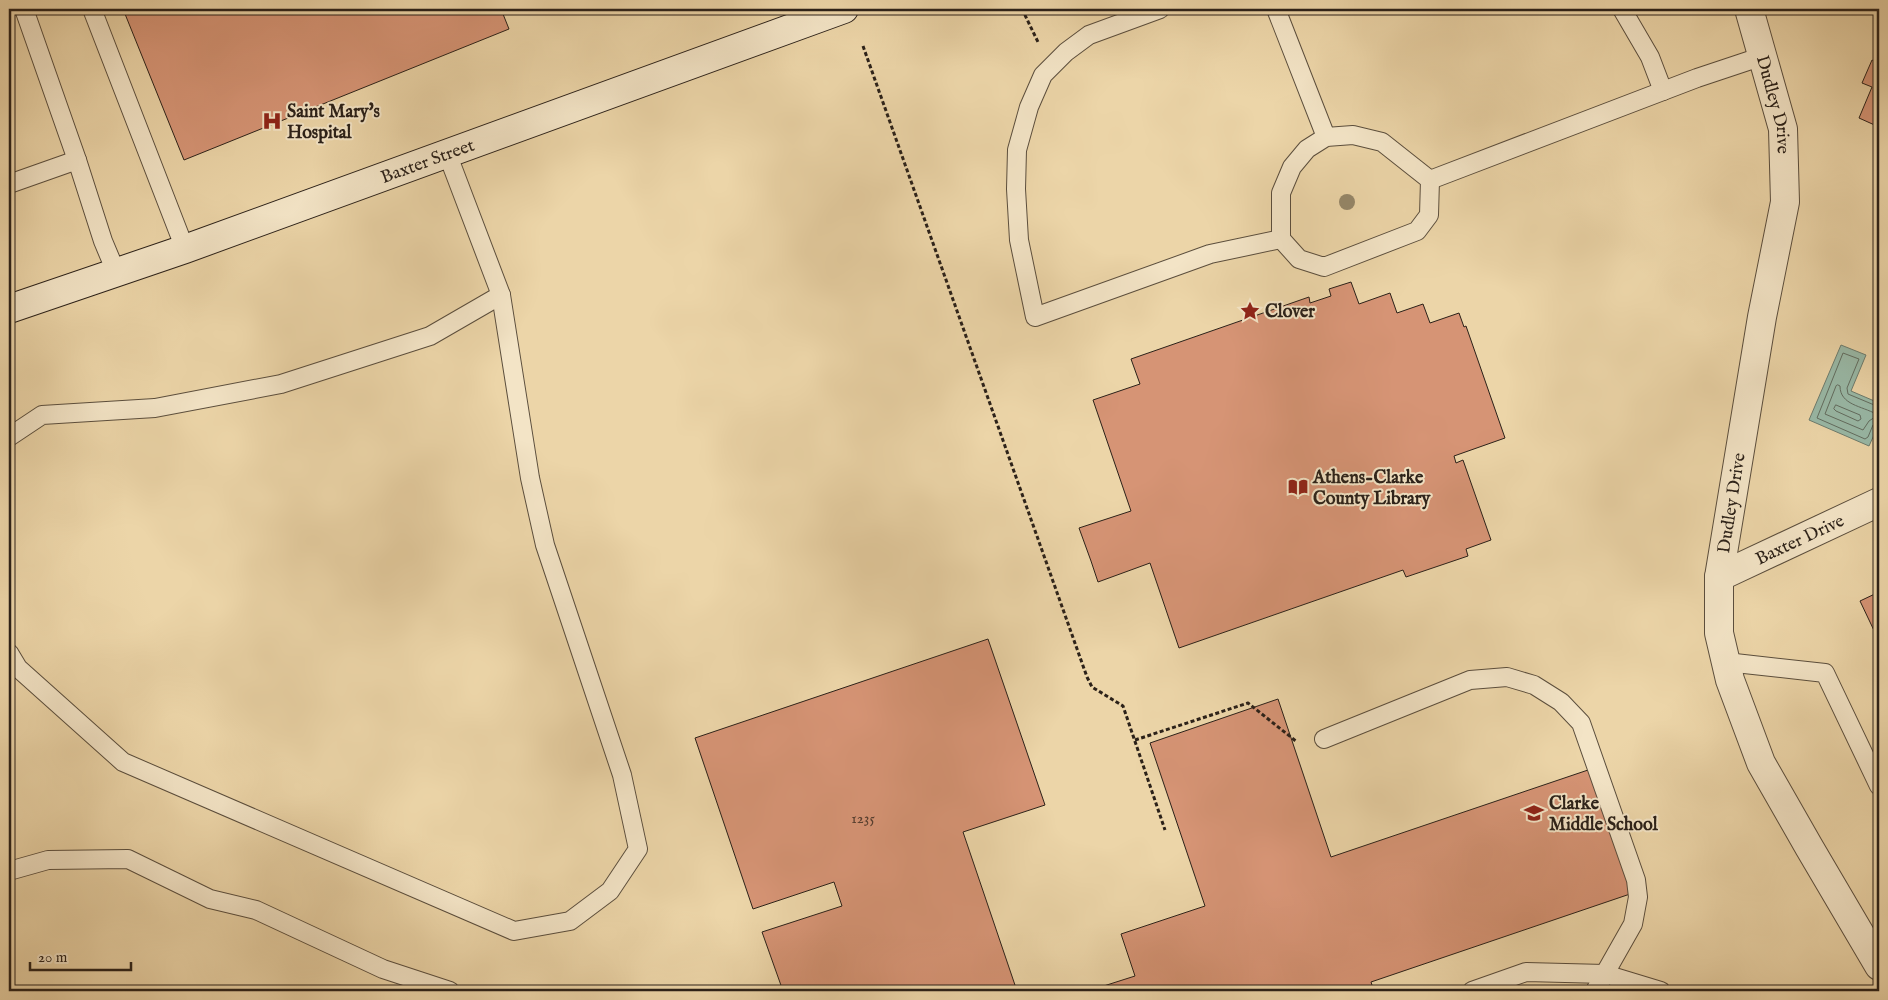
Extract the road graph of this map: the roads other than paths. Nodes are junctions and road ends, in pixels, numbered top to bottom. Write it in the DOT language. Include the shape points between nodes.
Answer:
graph roads {
  1 [pos="24,9"];
  2 [pos="92,9"];
  3 [pos="1160,9"];
  4 [pos="1276,9"];
  5 [pos="1622,9"];
  6 [pos="1749,9"];
  7 [pos="827,12"];
  8 [pos="1762,56"];
  9 [pos="1663,91"];
  10 [pos="1326,137"];
  11 [pos="447,153"];
  12 [pos="77,160"];
  13 [pos="1430,180"];
  14 [pos="9,184"];
  15 [pos="1281,239"];
  16 [pos="185,248"];
  17 [pos="116,272"];
  18 [pos="501,295"];
  19 [pos="9,309"];
  20 [pos="9,437"];
  21 [pos="1879,502"];
  22 [pos="1719,578"];
  23 [pos="9,653"];
  24 [pos="1726,662"];
  25 [pos="1324,739"];
  26 [pos="1879,786"];
  27 [pos="9,871"];
  28 [pos="1879,966"];
  29 [pos="1605,974"];
  30 [pos="450,991"];
  31 [pos="1472,991"];
  32 [pos="1595,991"];
  33 [pos="1661,991"];
  1 -- 12 [label="lane"];
  2 -- 16 [label="lane"];
  3 -- 15 [label="lane" via="1089,35 1043,75 1028,107 1017,150 1016,189 1019,240 1035,317 1210,254"];
  4 -- 10 [label="lane"];
  5 -- 9 [label="lane" via="1650,57"];
  6 -- 8 [label="street, Dudley Drive"];
  7 -- 11 [label="street, Baxter Street"];
  8 -- 9 [label="lane"];
  8 -- 22 [label="street, Dudley Drive" via="1784,129 1784,202"];
  9 -- 13 [label="lane"];
  10 -- 13 [label="lane" via="1353,135 1382,142"];
  10 -- 15 [label="lane" via="1307,149 1292,167 1281,193"];
  11 -- 16 [label="street, Baxter Street"];
  11 -- 18 [label="lane"];
  12 -- 14 [label="lane"];
  12 -- 17 [label="lane"];
  13 -- 15 [label="lane" via="1429,215 1417,231 1324,267 1299,259"];
  16 -- 17 [label="street, Baxter Street"];
  17 -- 19 [label="street, Baxter Street"];
  18 -- 20 [label="lane" via="430,336 281,384 155,408 42,414"];
  18 -- 23 [label="lane" via="530,478 545,545 622,775 638,848 610,891 570,921 514,931 123,762 18,668"];
  21 -- 22 [label="street, Baxter Drive"];
  22 -- 24 [label="street, Dudley Drive" via="1719,633"];
  24 -- 26 [label="lane" via="1825,673"];
  24 -- 28 [label="street, Dudley Drive" via="1762,762"];
  25 -- 29 [label="lane" via="1470,680 1507,677 1534,685 1561,702 1581,723 1636,880 1638,897 1633,924"];
  27 -- 30 [label="lane" via="48,860 128,859 210,899 256,910 383,969"];
  29 -- 31 [label="lane" via="1526,972"];
  29 -- 32 [label="lane"];
  29 -- 33 [label="lane"];
}
